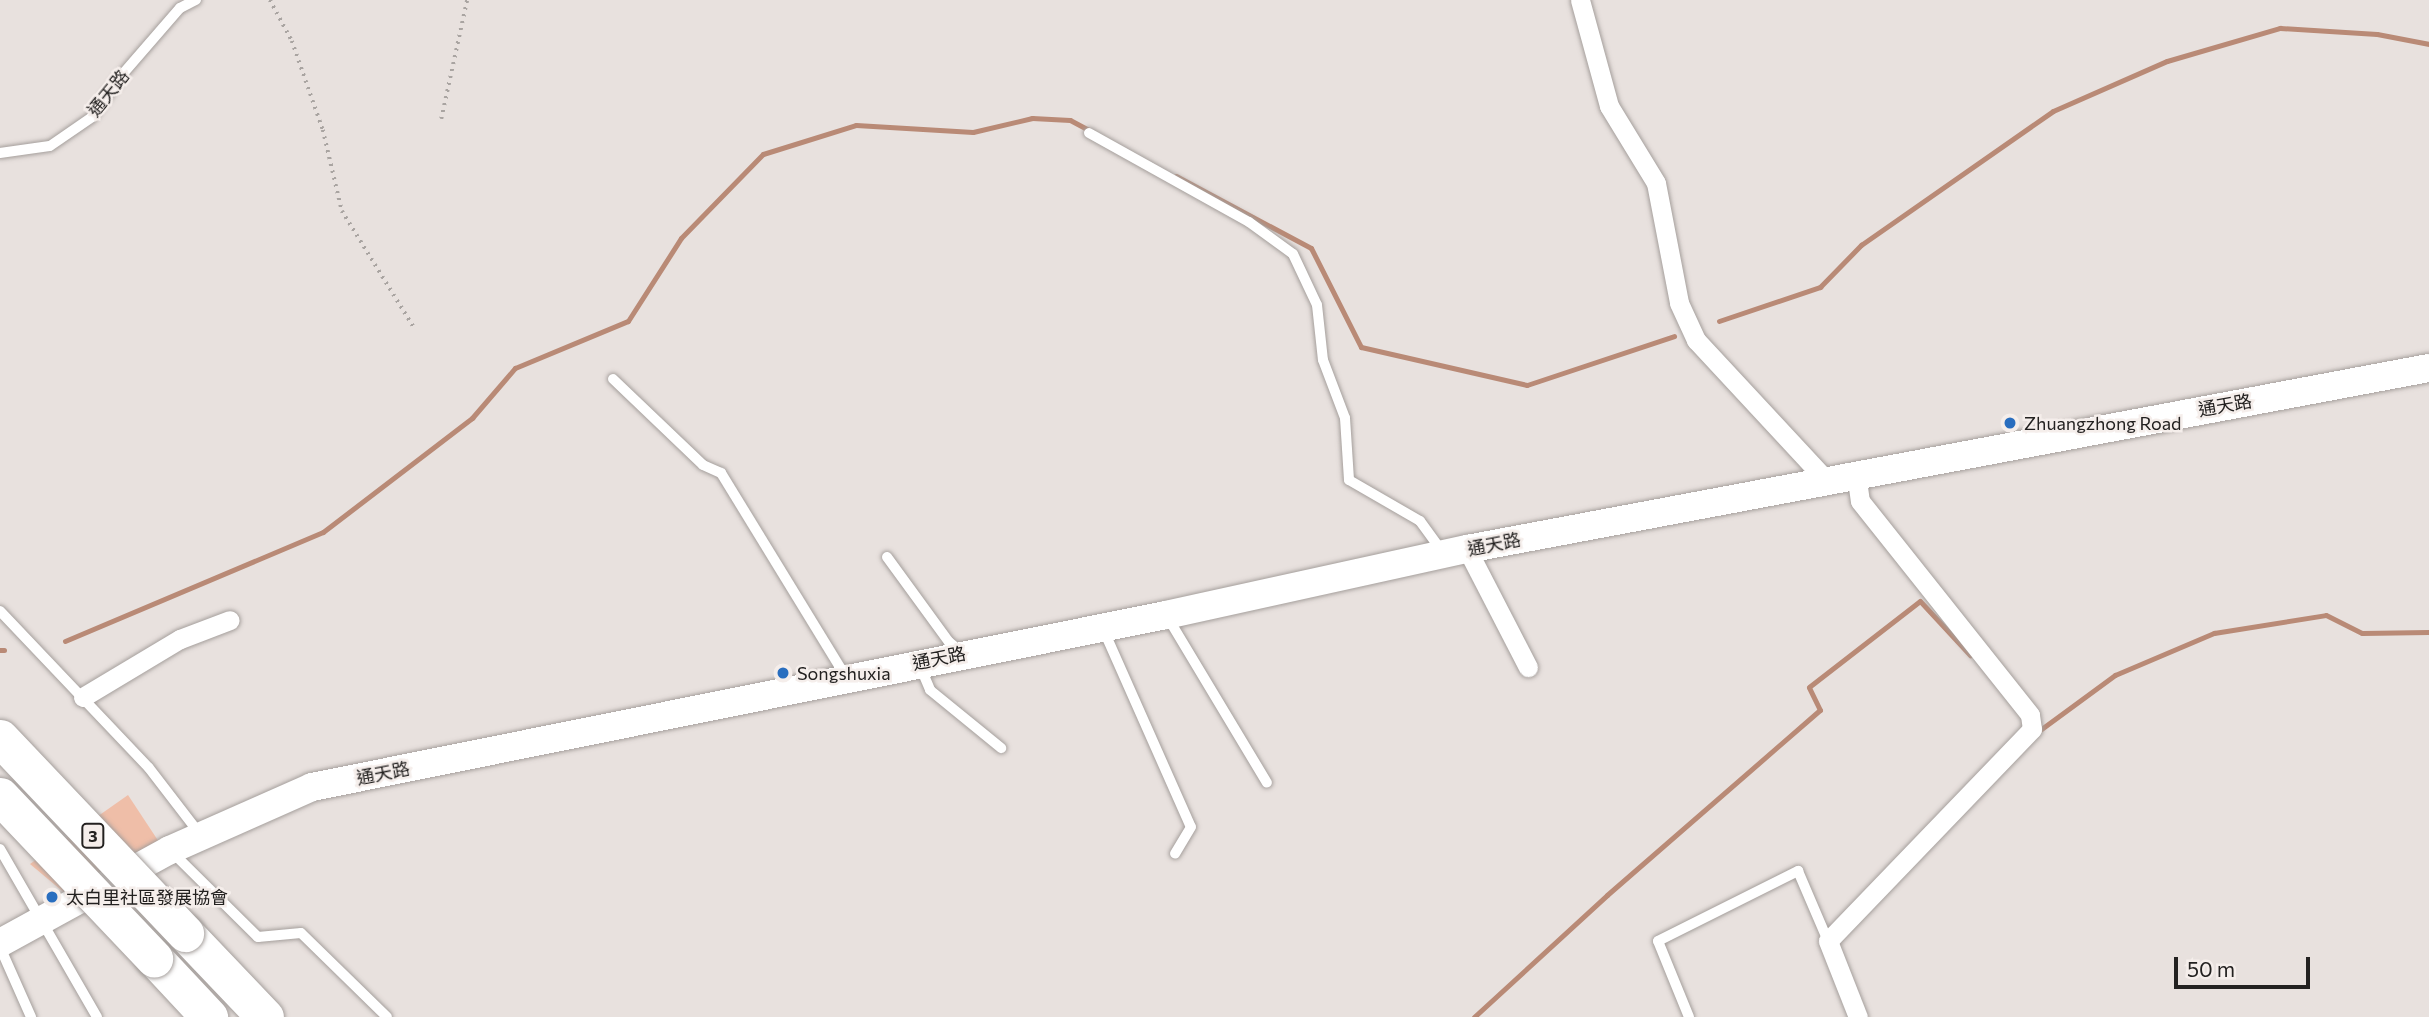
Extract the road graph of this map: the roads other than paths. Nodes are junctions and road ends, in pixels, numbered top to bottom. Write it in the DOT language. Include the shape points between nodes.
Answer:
graph roads {
  1 [pos="195,0"];
  2 [pos="1580,0"];
  3 [pos="1089,133"];
  4 [pos="0,153"];
  5 [pos="2429,368"];
  6 [pos="613,379"];
  7 [pos="1856,473"];
  8 [pos="1826,481"];
  9 [pos="1456,551"];
  10 [pos="887,557"];
  11 [pos="0,611"];
  12 [pos="1166,615"];
  13 [pos="230,620"];
  14 [pos="1102,627"];
  15 [pos="963,653"];
  16 [pos="918,662"];
  17 [pos="1528,667"];
  18 [pos="847,678"];
  19 [pos="83,697"];
  20 [pos="0,738"];
  21 [pos="1000,748"];
  22 [pos="1266,783"];
  23 [pos="0,796"];
  24 [pos="202,836"];
  25 [pos="0,849"];
  26 [pos="170,850"];
  27 [pos="1175,854"];
  28 [pos="43,923"];
  29 [pos="1828,941"];
  30 [pos="0,945"];
  31 [pos="31,1017"];
  32 [pos="97,1017"];
  33 [pos="209,1017"];
  34 [pos="265,1017"];
  35 [pos="387,1017"];
  36 [pos="1689,1017"];
  37 [pos="1858,1017"];
  1 -- 4 [label="lane, 通天路" via="180,8 92,117 50,146"];
  2 -- 8 [label="street" via="1609,106 1656,183 1679,303 1696,340"];
  3 -- 9 [label="lane" via="1249,222 1293,254 1317,305 1323,360 1345,418 1349,480 1420,521"];
  5 -- 7 [label="street, 通天路"];
  6 -- 18 [label="lane" via="704,466 721,473"];
  7 -- 8 [label="street, 通天路"];
  7 -- 29 [label="street" via="1860,501 2030,715 2032,730"];
  8 -- 9 [label="street, 通天路"];
  9 -- 12 [label="street, 通天路"];
  9 -- 17 [label="street"];
  10 -- 15 [label="lane"];
  11 -- 19 [label="lane"];
  12 -- 14 [label="street, 通天路"];
  12 -- 22 [label="lane"];
  13 -- 19 [label="street" via="180,639"];
  14 -- 15 [label="street, 通天路"];
  14 -- 27 [label="lane" via="1191,827"];
  15 -- 16 [label="street, 通天路"];
  16 -- 18 [label="street, 通天路"];
  16 -- 21 [label="lane" via="930,690"];
  18 -- 24 [label="street, 通天路" via="312,787"];
  19 -- 24 [label="lane" via="149,768"];
  20 -- 34 [label="highway, 3, bridge"];
  23 -- 33 [label="highway, 3, bridge"];
  24 -- 26 [label="street, 通天路"];
  25 -- 28 [label="lane"];
  26 -- 28 [label="street, 通天路"];
  26 -- 35 [label="lane" via="258,937 301,933"];
  28 -- 30 [label="street, 通天路"];
  28 -- 32 [label="lane"];
  29 -- 36 [label="lane" via="1798,871 1658,941"];
  29 -- 37 [label="street"];
  30 -- 31 [label="lane"];
}
